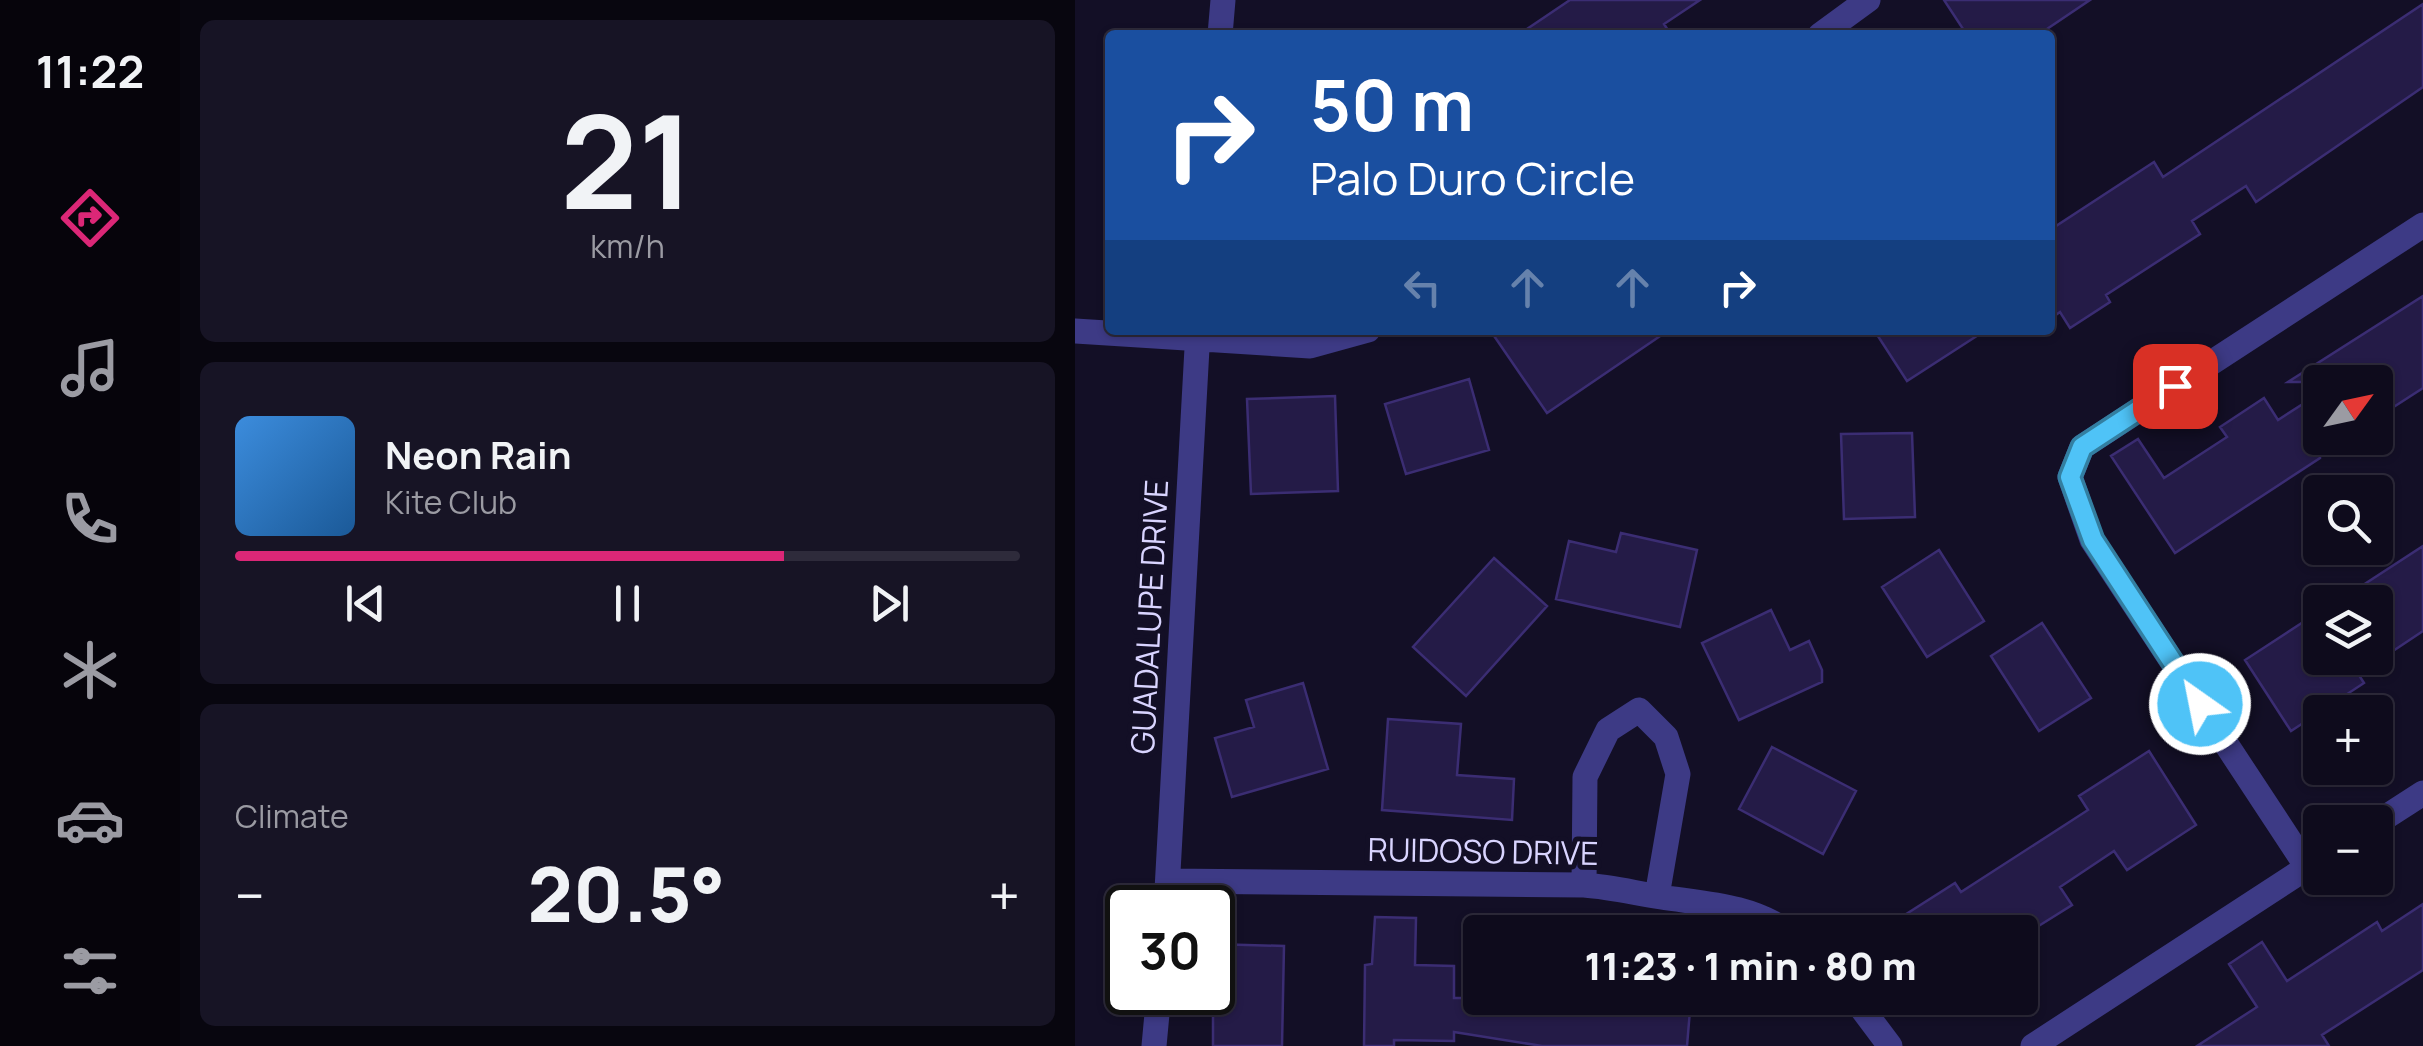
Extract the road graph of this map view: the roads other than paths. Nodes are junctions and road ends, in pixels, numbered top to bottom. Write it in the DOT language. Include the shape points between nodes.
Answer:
graph roads {
  1 [pos="1223,0"];
  2 [pos="1867,0"];
  3 [pos="1220,30"];
  4 [pos="1827,30"];
  5 [pos="2423,225"];
  6 [pos="1075,331"];
  7 [pos="1105,332"];
  8 [pos="1198,335"];
  9 [pos="1207,335"];
  10 [pos="1350,335"];
  11 [pos="2423,793"];
  12 [pos="2393,812"];
  13 [pos="2303,847"];
  14 [pos="2303,870"];
  15 [pos="1168,881"];
  16 [pos="1168,885"];
  17 [pos="1584,885"];
  18 [pos="1657,896"];
  19 [pos="1751,915"];
  20 [pos="1157,1015"];
  21 [pos="1867,1015"];
  22 [pos="1154,1046"];
  23 [pos="1890,1046"];
  24 [pos="2033,1046"];
  1 -- 3 [label="street"];
  2 -- 4 [label="street"];
  5 -- 13 [label="street" via="2082,447 2070,477 2093,540"];
  6 -- 7 [label="street"];
  8 -- 15 [label="street, GUADALUPE DRIVE"];
  9 -- 10 [label="street" via="1311,346"];
  11 -- 12 [label="street"];
  14 -- 24 [label="street"];
  15 -- 16 [label="street, GUADALUPE DRIVE"];
  15 -- 17 [label="street, RUIDOSO DRIVE"];
  17 -- 18 [label="street, RUIDOSO DRIVE"];
  17 -- 18 [label="street" via="1585,776 1608,730 1639,710 1666,737 1677,774"];
  18 -- 19 [label="street, RUIDOSO DRIVE"];
  20 -- 22 [label="street"];
  21 -- 23 [label="street"];
}
